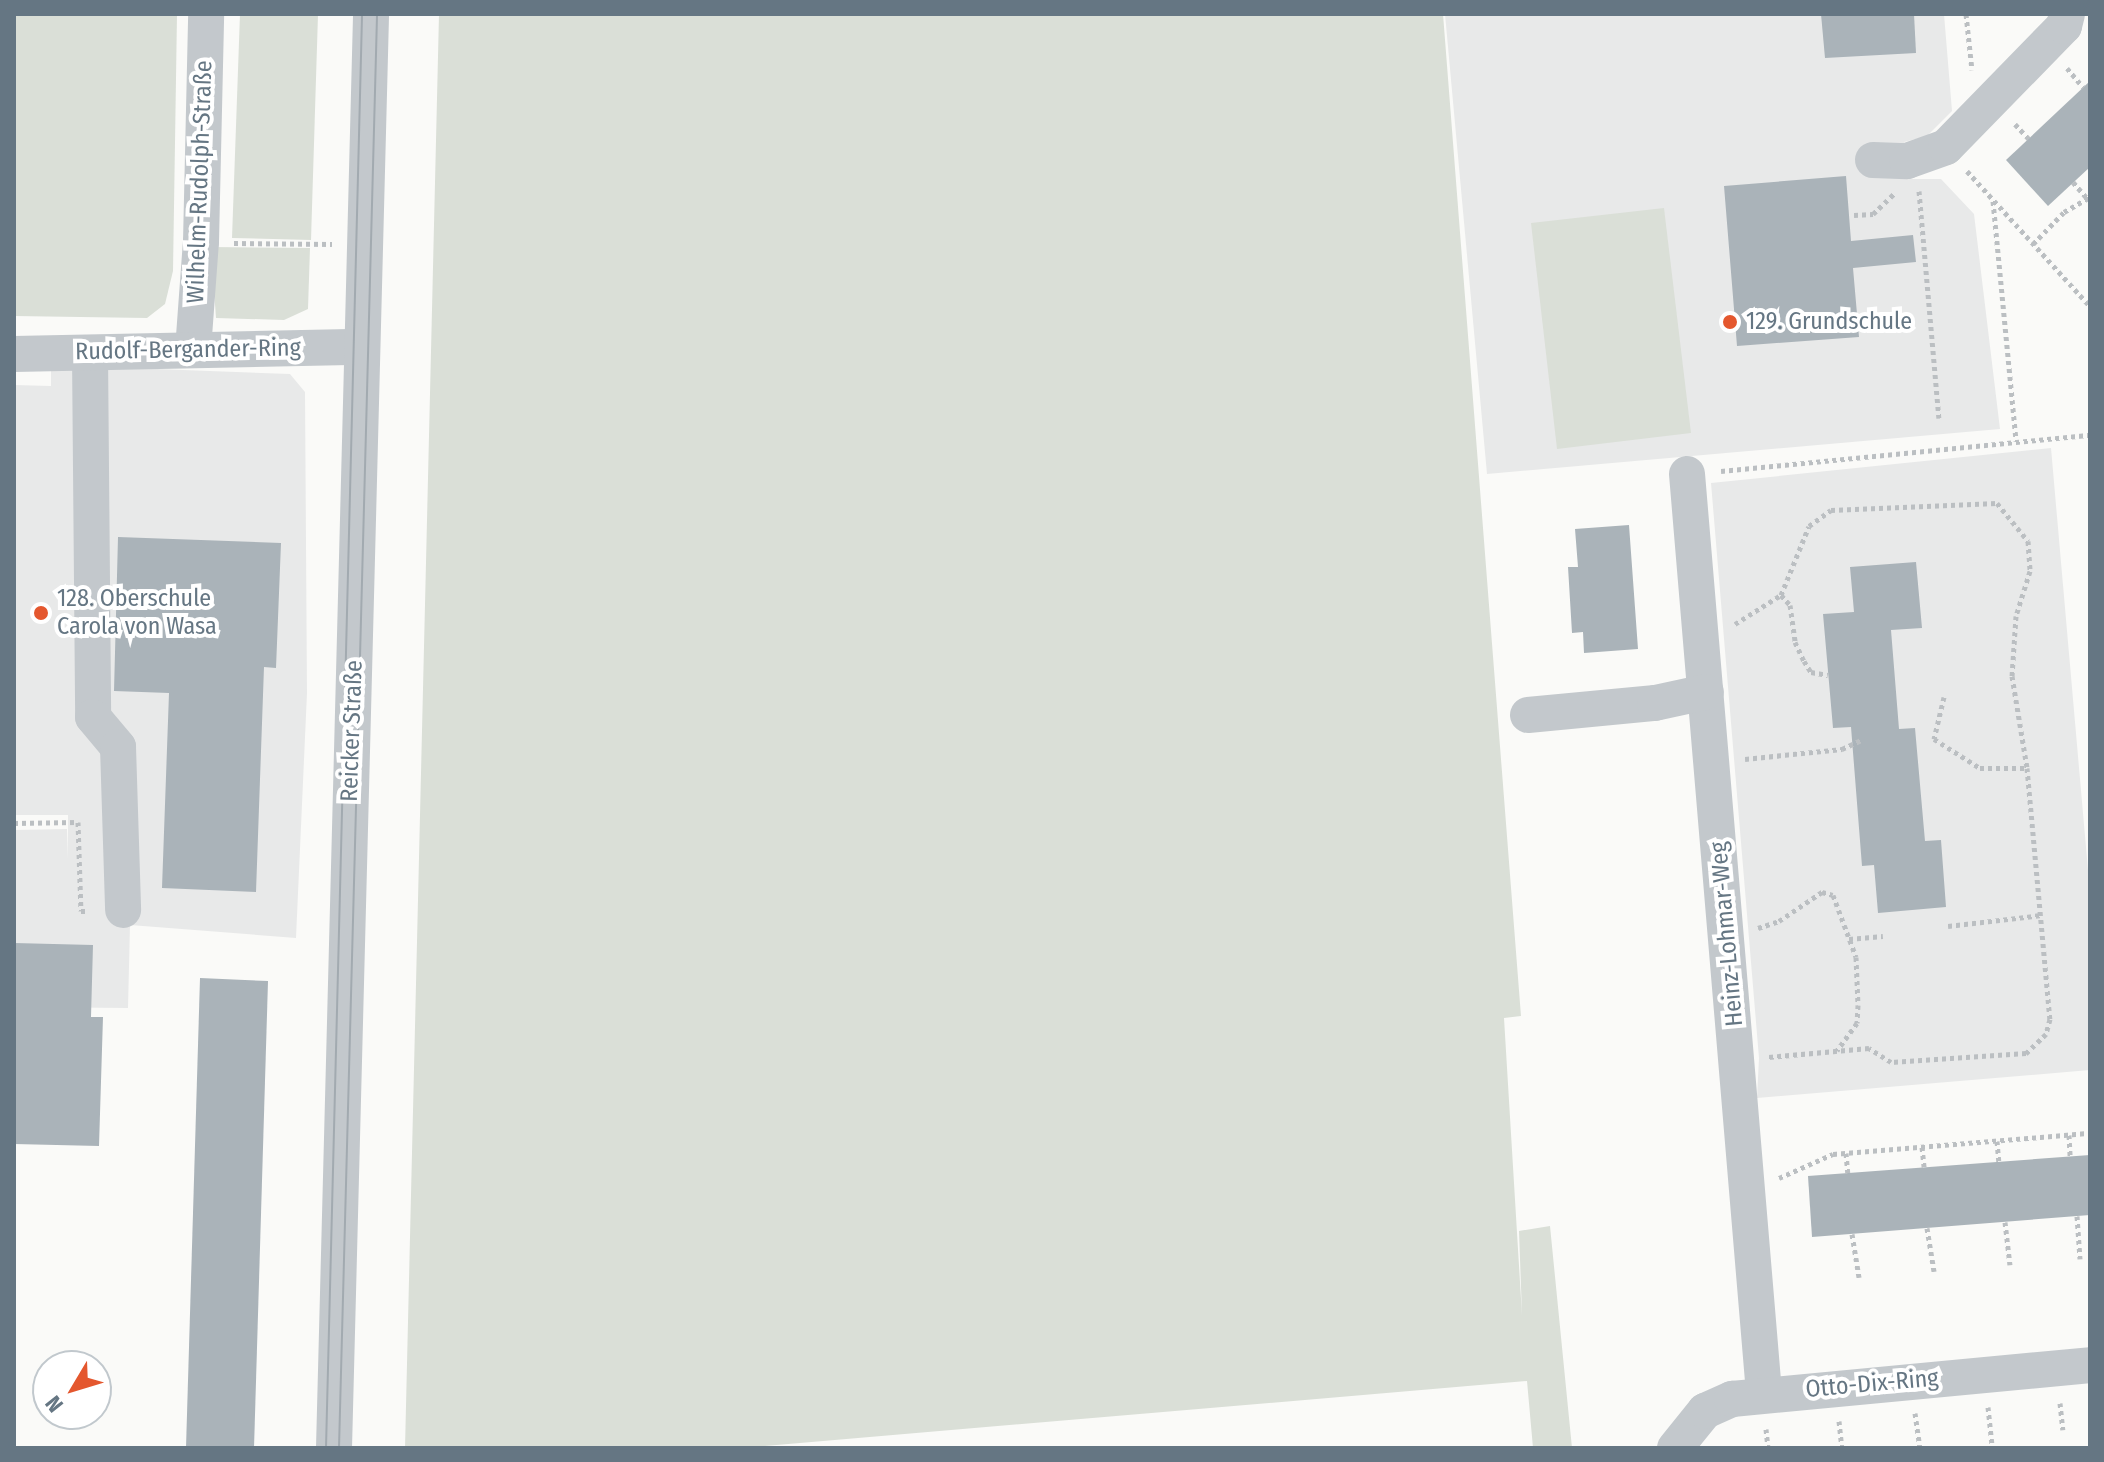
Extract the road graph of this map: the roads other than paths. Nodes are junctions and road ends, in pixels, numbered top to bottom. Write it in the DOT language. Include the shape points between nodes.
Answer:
graph roads {
  1 [pos="206,14"];
  2 [pos="371,14"];
  3 [pos="2065,20"];
  4 [pos="1873,160"];
  5 [pos="362,347"];
  6 [pos="193,350"];
  7 [pos="90,353"];
  8 [pos="14,354"];
  9 [pos="1687,474"];
  10 [pos="1706,692"];
  11 [pos="1528,715"];
  12 [pos="123,910"];
  13 [pos="2090,1365"];
  14 [pos="1764,1393"];
  15 [pos="334,1448"];
  16 [pos="1675,1448"];
  1 -- 6 [label="street, Wilhelm-Rudolph-Straße"];
  2 -- 5 [label="street, Reicker Straße"];
  3 -- 4 [label="street" via="1946,147 1907,161"];
  5 -- 6 [label="street, Rudolf-Bergander-Ring"];
  5 -- 15 [label="street, Reicker Straße"];
  6 -- 7 [label="street, Rudolf-Bergander-Ring"];
  7 -- 8 [label="street, Rudolf-Bergander-Ring"];
  7 -- 12 [label="street" via="93,717 118,747"];
  9 -- 10 [label="street, Heinz-Lohmar-Weg"];
  10 -- 11 [label="street" via="1655,703"];
  10 -- 14 [label="street, Heinz-Lohmar-Weg"];
  13 -- 14 [label="street, Otto-Dix-Ring"];
  14 -- 16 [label="street, Otto-Dix-Ring" via="1705,1411"];
}
